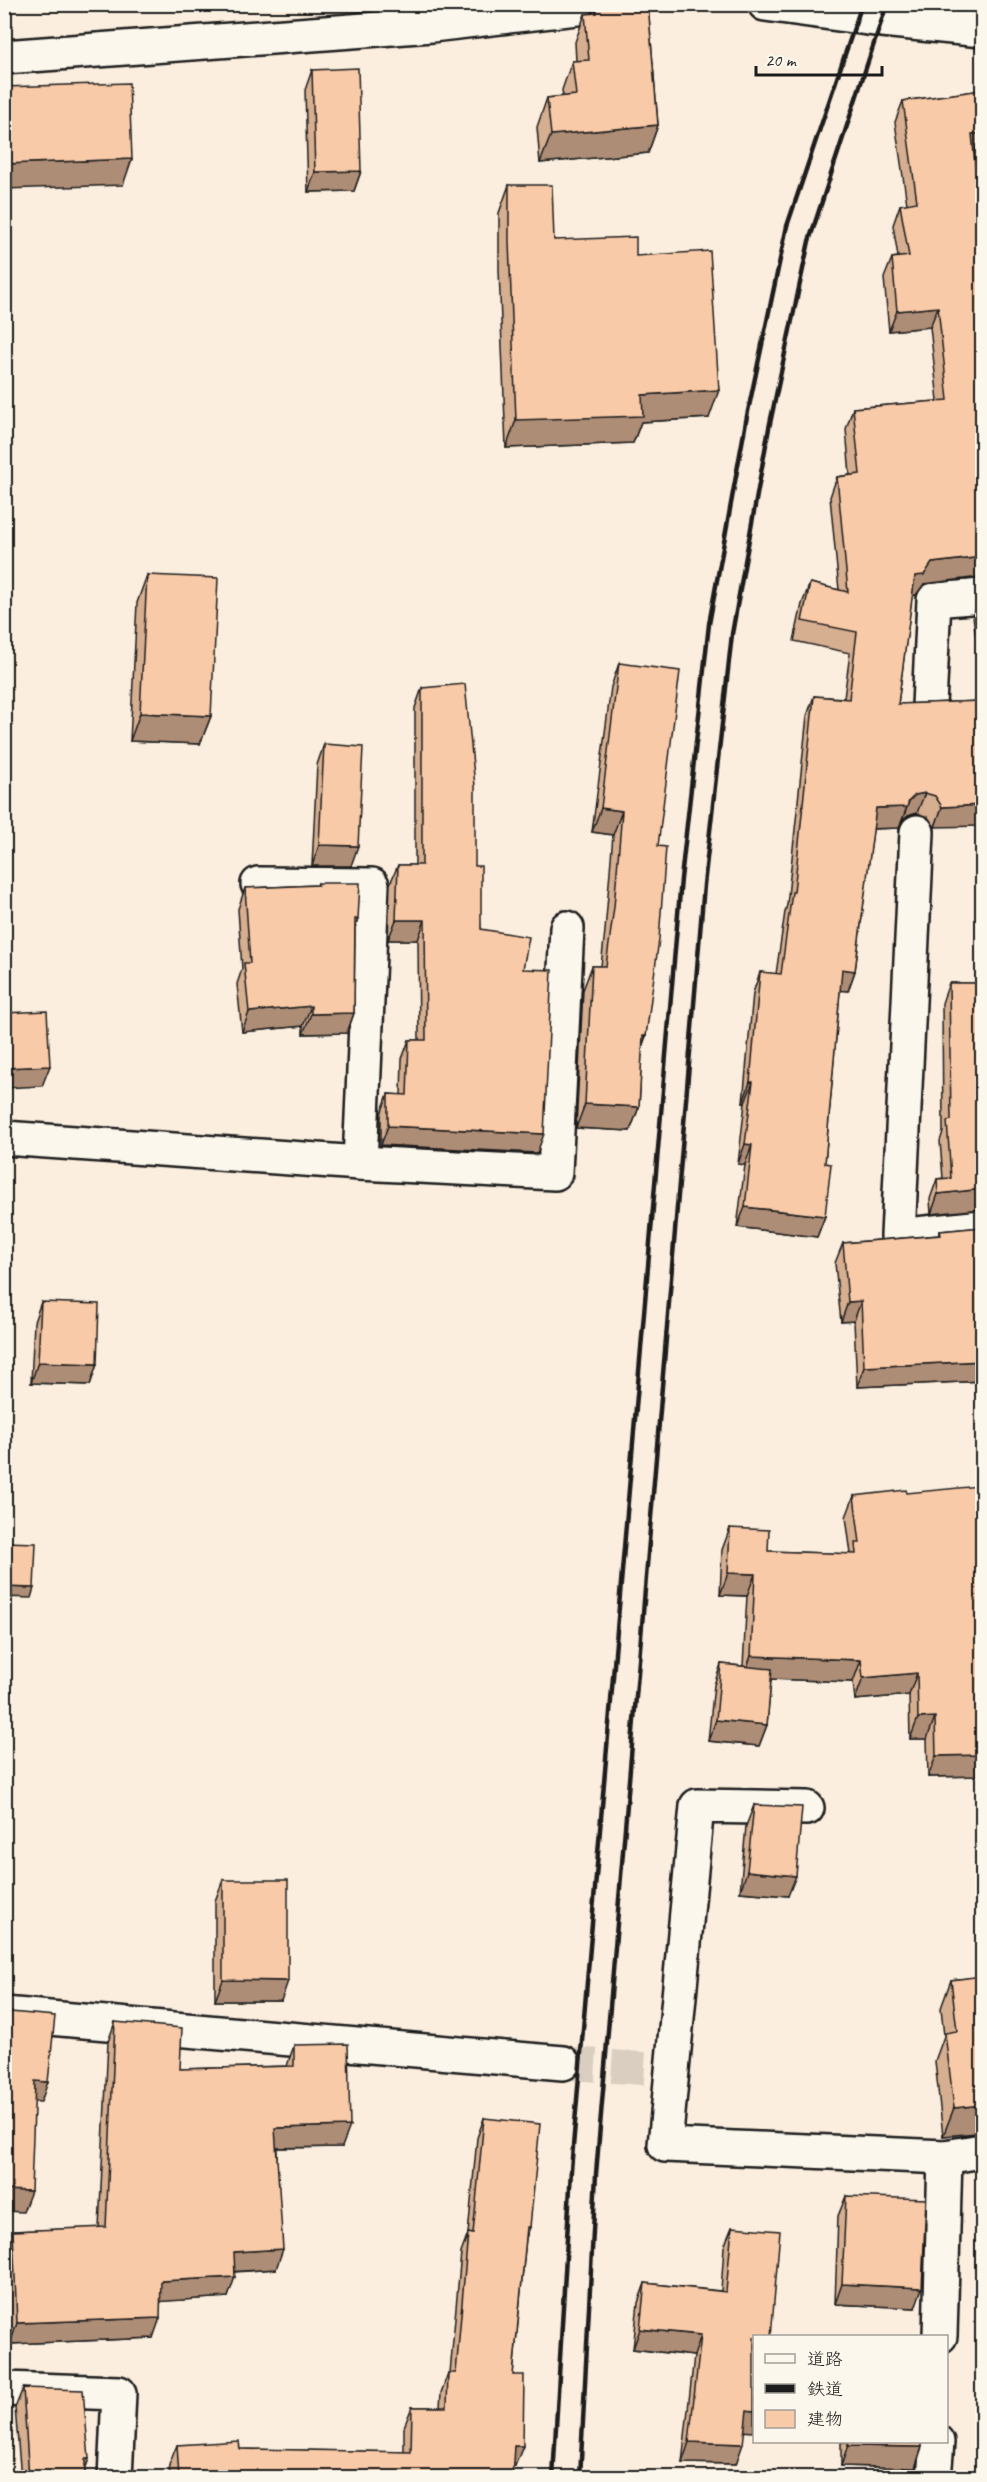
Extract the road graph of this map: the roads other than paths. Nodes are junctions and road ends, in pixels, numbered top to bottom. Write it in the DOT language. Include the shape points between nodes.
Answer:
graph roads {
  1 [pos="611,4"];
  2 [pos="765,4"];
  3 [pos="982,30"];
  4 [pos="4,57"];
  5 [pos="982,596"];
  6 [pos="929,706"];
  7 [pos="916,832"];
  8 [pos="258,884"];
  9 [pos="567,928"];
  10 [pos="4,1138"];
  11 [pos="360,1163"];
  12 [pos="982,1227"];
  13 [pos="807,1808"];
  14 [pos="4,2014"];
  15 [pos="563,2063"];
  16 [pos="650,2069"];
  17 [pos="982,2151"];
  18 [pos="643,2152"];
  19 [pos="945,2157"];
  20 [pos="940,2335"];
  21 [pos="4,2389"];
  22 [pos="937,2443"];
  23 [pos="116,2478"];
  24 [pos="934,2478"];
  1 -- 4 [label="street" via="432,25"];
  2 -- 3 [label="street"];
  5 -- 6 [label="street" via="934,600"];
  7 -- 12 [label="street" via="897,1236"];
  8 -- 11 [label="street" via="372,885"];
  9 -- 11 [label="street" via="555,1173"];
  10 -- 11 [label="street"];
  13 -- 19 [label="street" via="697,1806 664,2145"];
  14 -- 15 [label="street"];
  16 -- 18 [label="street"];
  17 -- 19 [label="street"];
  19 -- 20 [label="street"];
  21 -- 23 [label="street" via="119,2393"];
  22 -- 24 [label="street"];
}
